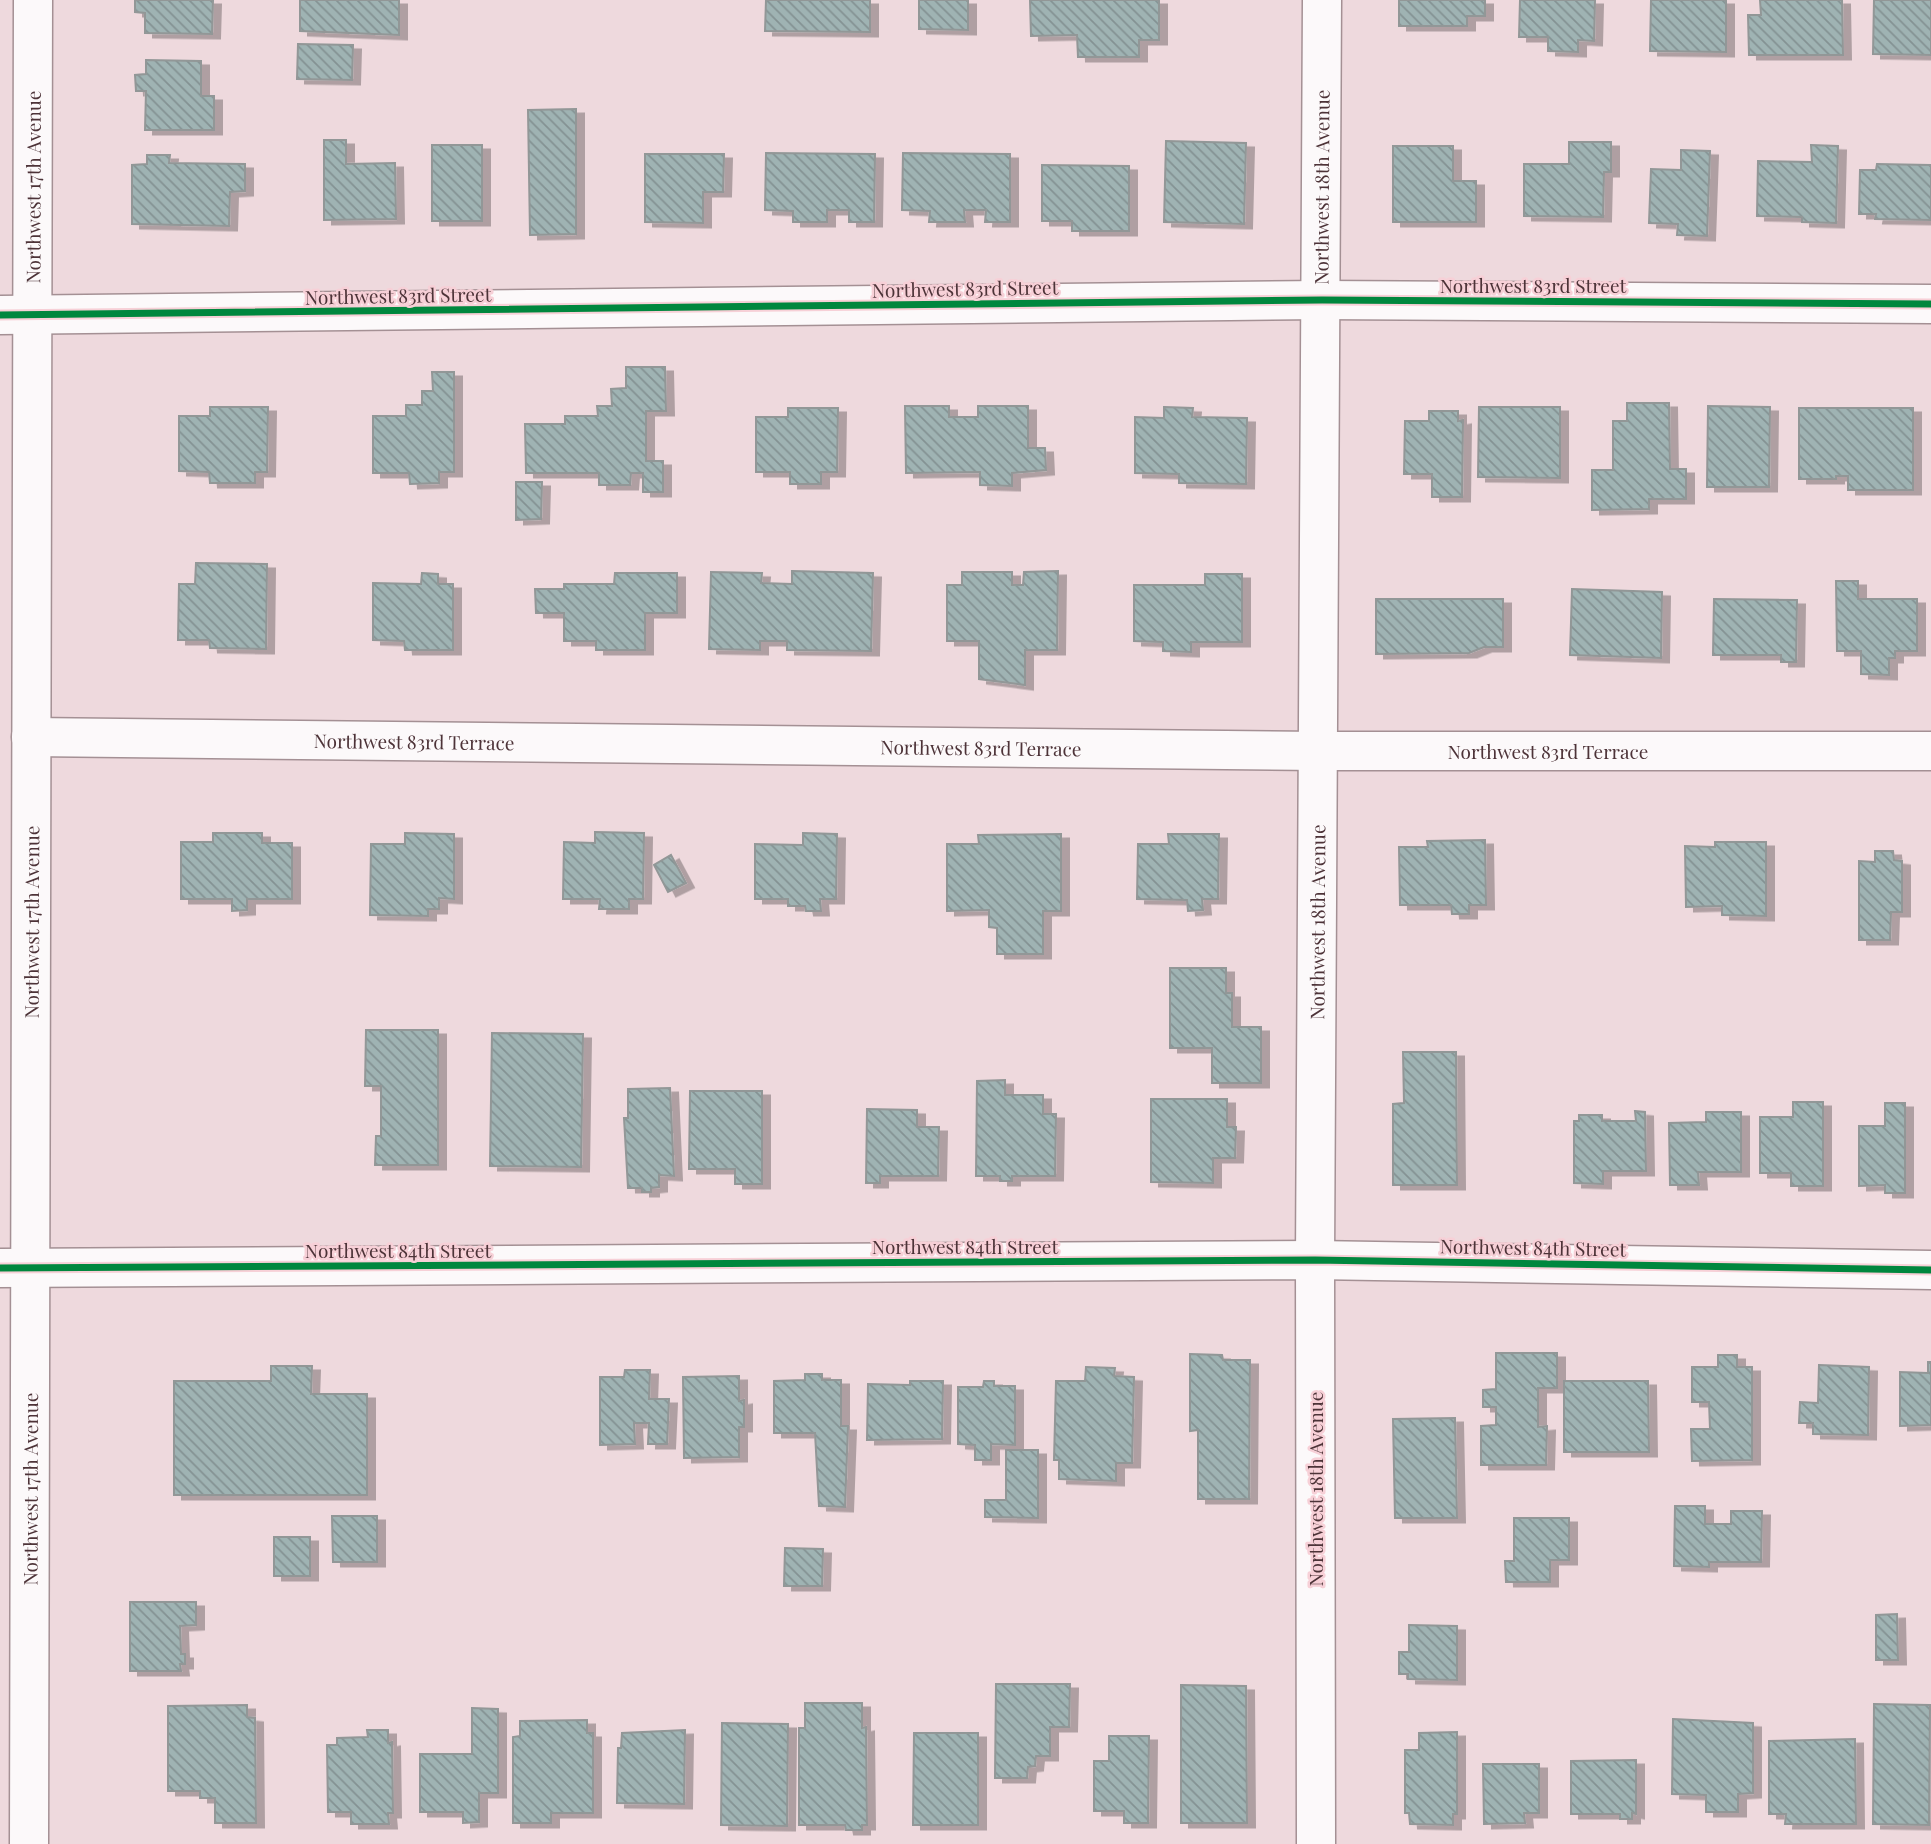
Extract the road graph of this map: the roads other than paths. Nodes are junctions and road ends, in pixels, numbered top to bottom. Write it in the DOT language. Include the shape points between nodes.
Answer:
graph roads {
  1 [pos="33,0"];
  2 [pos="1322,0"];
  3 [pos="1322,300"];
  4 [pos="1931,304"];
  5 [pos="16,314"];
  6 [pos="32,737"];
  7 [pos="1319,751"];
  8 [pos="1931,751"];
  9 [pos="1315,1260"];
  10 [pos="14,1268"];
  11 [pos="1931,1269"];
  12 [pos="29,1844"];
  13 [pos="1316,1844"];
  1 -- 5 [label="street, Northwest 17th Avenue"];
  2 -- 3 [label="street, Northwest 18th Avenue"];
  3 -- 4 [label="street, Northwest 83rd Street"];
  3 -- 5 [label="street, Northwest 83rd Street"];
  3 -- 7 [label="street, Northwest 18th Avenue"];
  5 -- 6 [label="street, Northwest 17th Avenue"];
  6 -- 7 [label="street, Northwest 83rd Terrace"];
  6 -- 10 [label="street, Northwest 17th Avenue"];
  7 -- 8 [label="street, Northwest 83rd Terrace"];
  7 -- 9 [label="street, Northwest 18th Avenue"];
  9 -- 10 [label="street, Northwest 84th Street"];
  9 -- 11 [label="street, Northwest 84th Street"];
  9 -- 13 [label="street, Northwest 18th Avenue"];
  10 -- 12 [label="street, Northwest 17th Avenue"];
}
